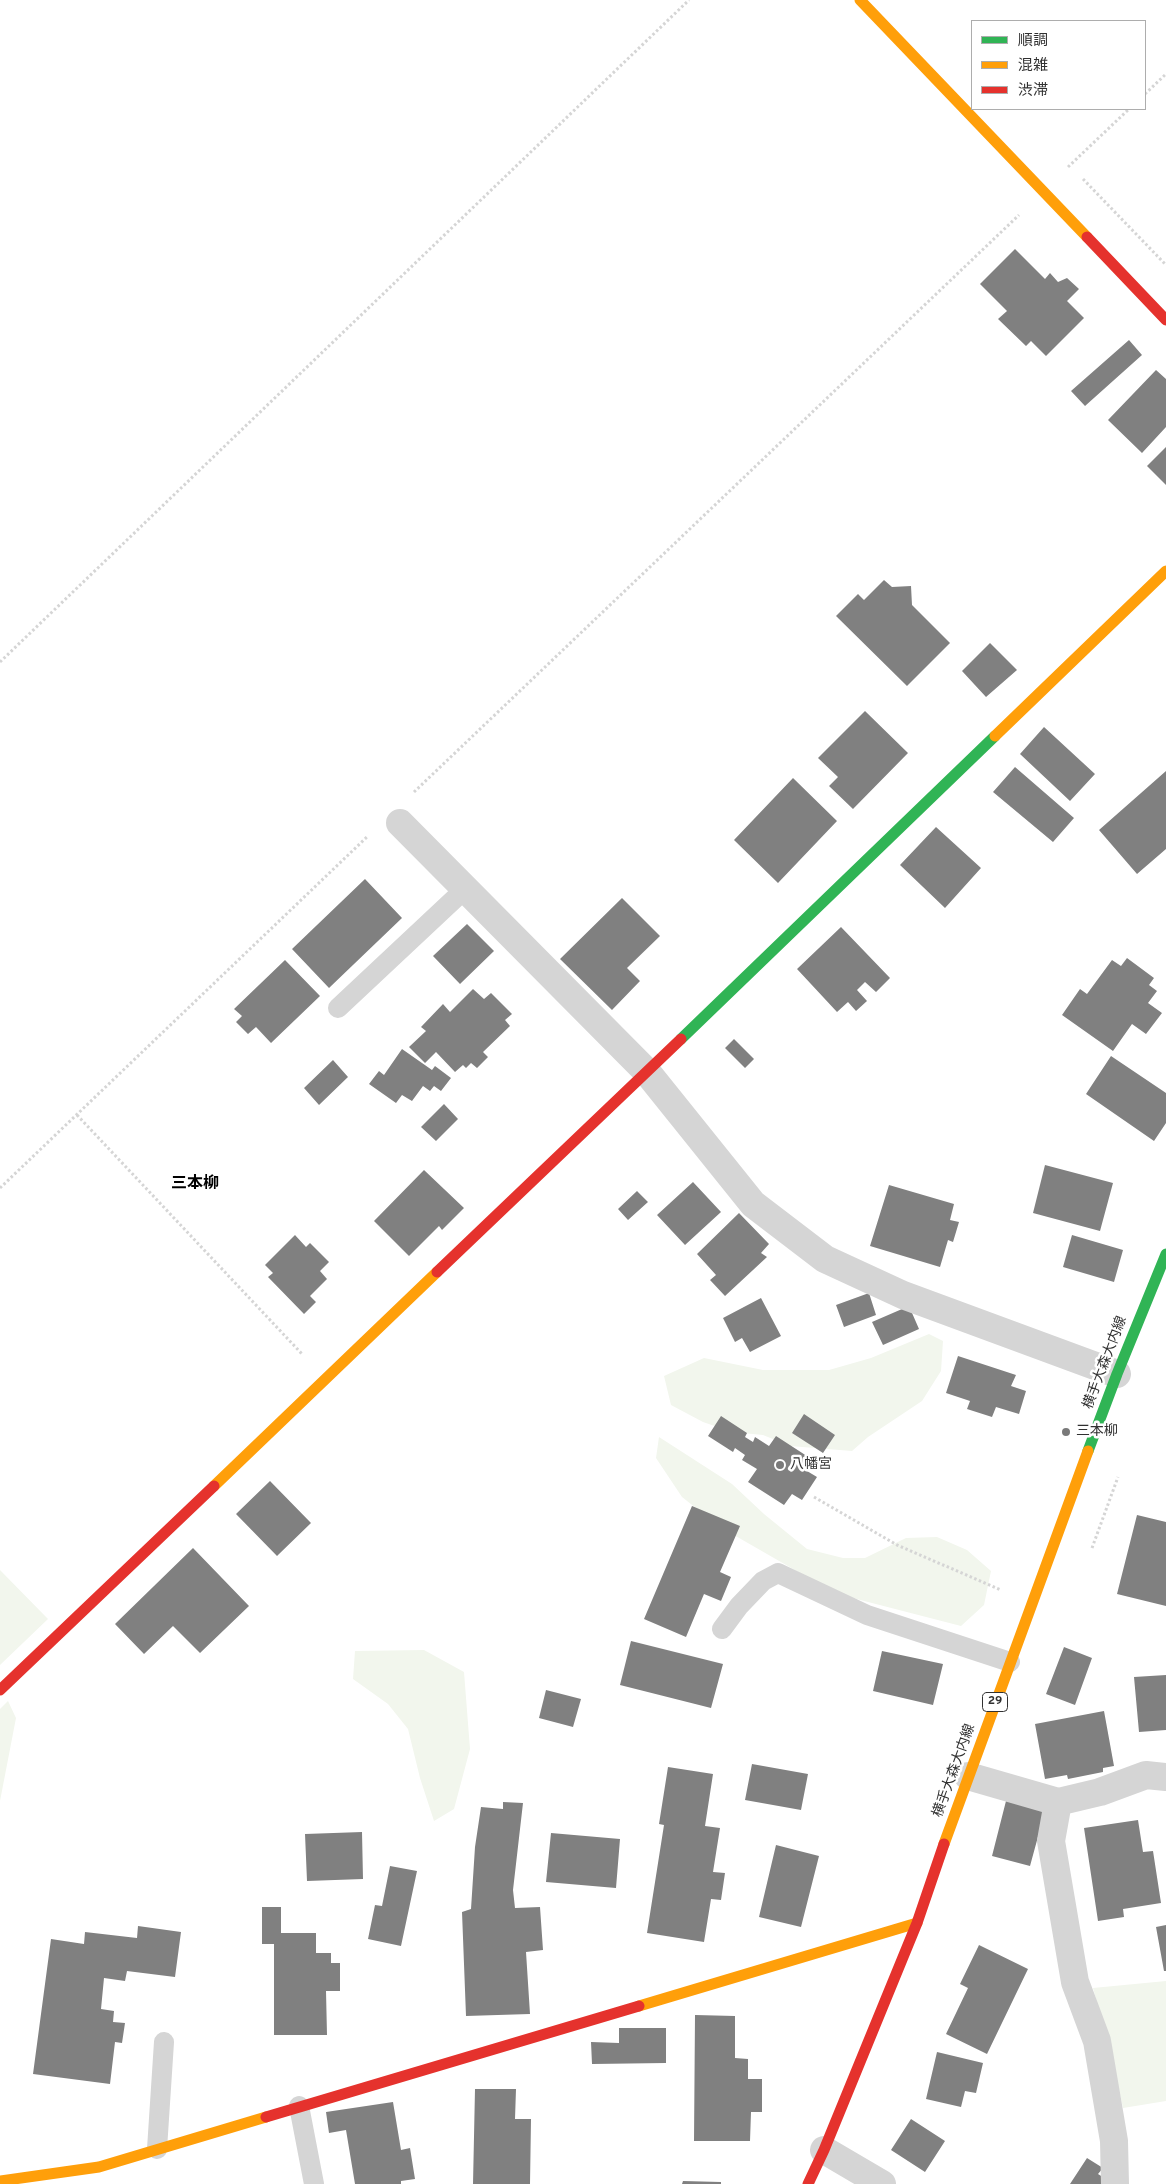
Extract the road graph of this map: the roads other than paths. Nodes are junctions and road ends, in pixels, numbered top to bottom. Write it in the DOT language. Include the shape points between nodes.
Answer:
graph roads {
  1 [pos="860,0"];
  2 [pos="1166,320"];
  3 [pos="1166,571"];
  4 [pos="400,823"];
  5 [pos="466,889"];
  6 [pos="338,1008"];
  7 [pos="647,1072"];
  8 [pos="1166,1254"];
  9 [pos="1117,1374"];
  10 [pos="722,1629"];
  11 [pos="1010,1662"];
  12 [pos="0,1690"];
  13 [pos="968,1776"];
  14 [pos="1166,1777"];
  15 [pos="1058,1802"];
  16 [pos="917,1923"];
  17 [pos="164,2042"];
  18 [pos="299,2106"];
  19 [pos="157,2149"];
  20 [pos="824,2150"];
  21 [pos="0,2181"];
  22 [pos="314,2184"];
  23 [pos="808,2184"];
  24 [pos="882,2184"];
  25 [pos="1115,2184"];
  1 -- 2 [label="street"];
  3 -- 7 [label="street"];
  4 -- 5 [label="street"];
  5 -- 6 [label="lane"];
  5 -- 7 [label="street"];
  7 -- 9 [label="street" via="753,1204 825,1259 903,1295"];
  7 -- 12 [label="street"];
  8 -- 9 [label="street, 横手大森大内線 / 29"];
  9 -- 11 [label="street, 横手大森大内線 / 29"];
  10 -- 11 [label="lane" via="763,1581 778,1573 866,1615"];
  11 -- 13 [label="street, 横手大森大内線 / 29"];
  13 -- 15 [label="street"];
  13 -- 16 [label="street, 横手大森大内線 / 29"];
  14 -- 15 [label="street" via="1146,1775 1100,1792"];
  15 -- 25 [label="street" via="1051,1840 1076,1982 1097,2042 1114,2141"];
  16 -- 18 [label="street"];
  16 -- 20 [label="street, 横手大森大内線 / 29"];
  17 -- 19 [label="lane"];
  18 -- 19 [label="street"];
  18 -- 22 [label="lane"];
  19 -- 21 [label="street" via="99,2167"];
  20 -- 23 [label="street, 横手大森大内線 / 29"];
  20 -- 24 [label="street"];
}
